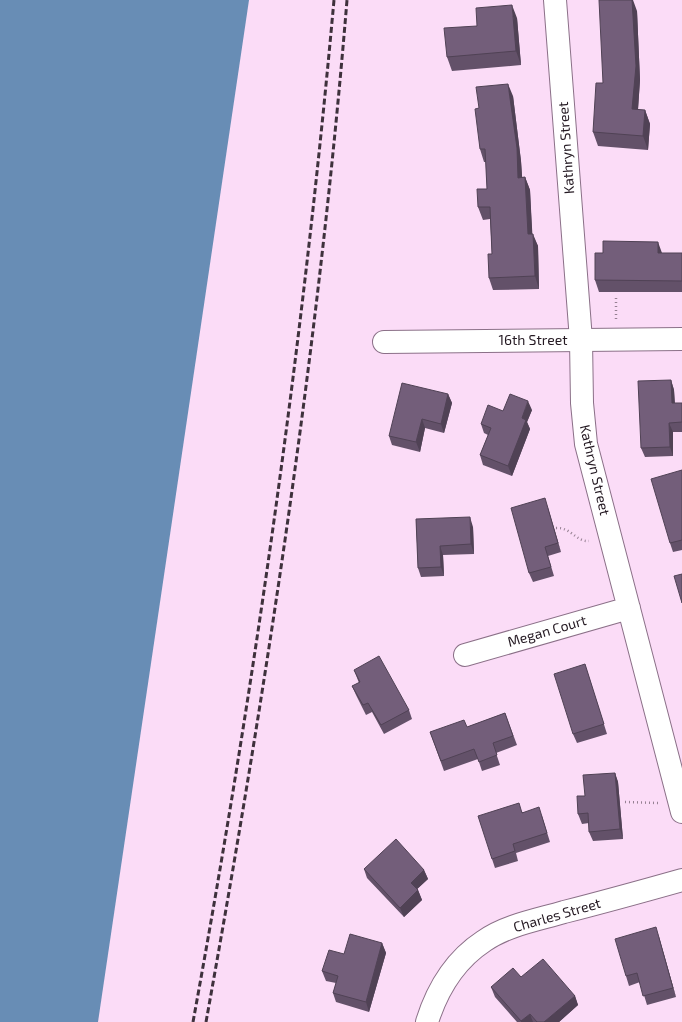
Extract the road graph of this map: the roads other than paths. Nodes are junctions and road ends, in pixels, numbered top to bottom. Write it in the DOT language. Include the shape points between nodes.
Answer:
graph roads {
  1 [pos="556,0"];
  2 [pos="682,339"];
  3 [pos="581,340"];
  4 [pos="384,342"];
  5 [pos="629,608"];
  6 [pos="465,654"];
  7 [pos="682,810"];
  8 [pos="682,880"];
  9 [pos="427,1022"];
  1 -- 3 [label="street, Kathryn Street"];
  2 -- 3 [label="street, 16th Street"];
  3 -- 4 [label="street, 16th Street"];
  3 -- 5 [label="street, Kathryn Street" via="582,403 586,444"];
  5 -- 6 [label="street, Megan Court"];
  5 -- 7 [label="street, Kathryn Street"];
  8 -- 9 [label="street, Charles Street" via="514,926 484,941 458,964 443,983"];
}
